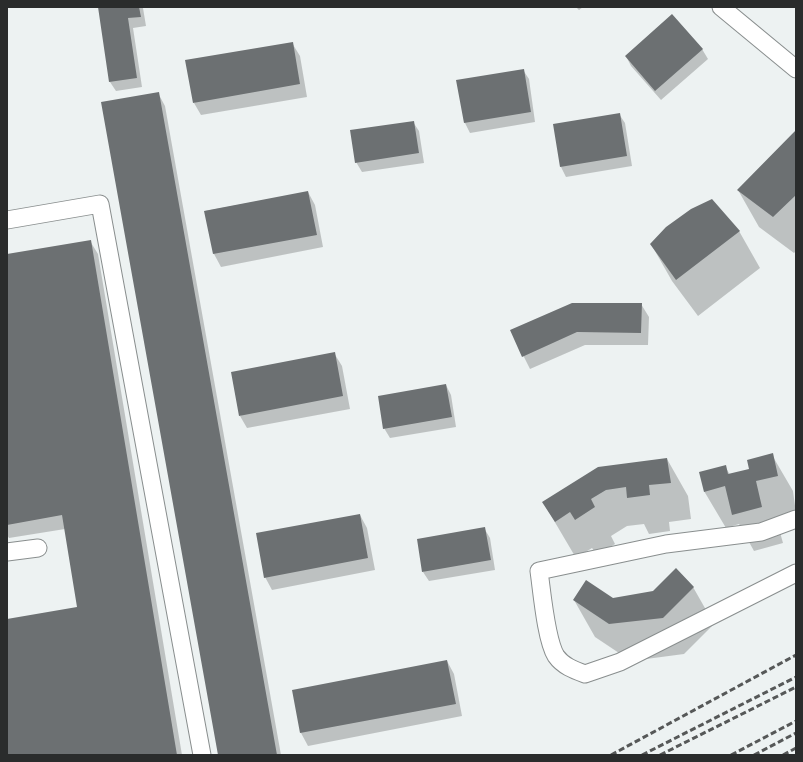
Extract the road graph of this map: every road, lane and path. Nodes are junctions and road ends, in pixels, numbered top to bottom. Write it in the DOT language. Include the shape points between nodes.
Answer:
graph roads {
  1 [pos="721,7"];
  2 [pos="796,69"];
  3 [pos="7,220"];
  4 [pos="796,519"];
  5 [pos="38,548"];
  6 [pos="7,552"];
  7 [pos="796,573"];
  8 [pos="202,755"];
  1 -- 2 [label="street"];
  3 -- 8 [label="street" via="100,204"];
  4 -- 7 [label="street" via="761,532 666,544 539,571 551,642 556,656 568,667 584,674 620,662"];
  5 -- 6 [label="street"];
}
